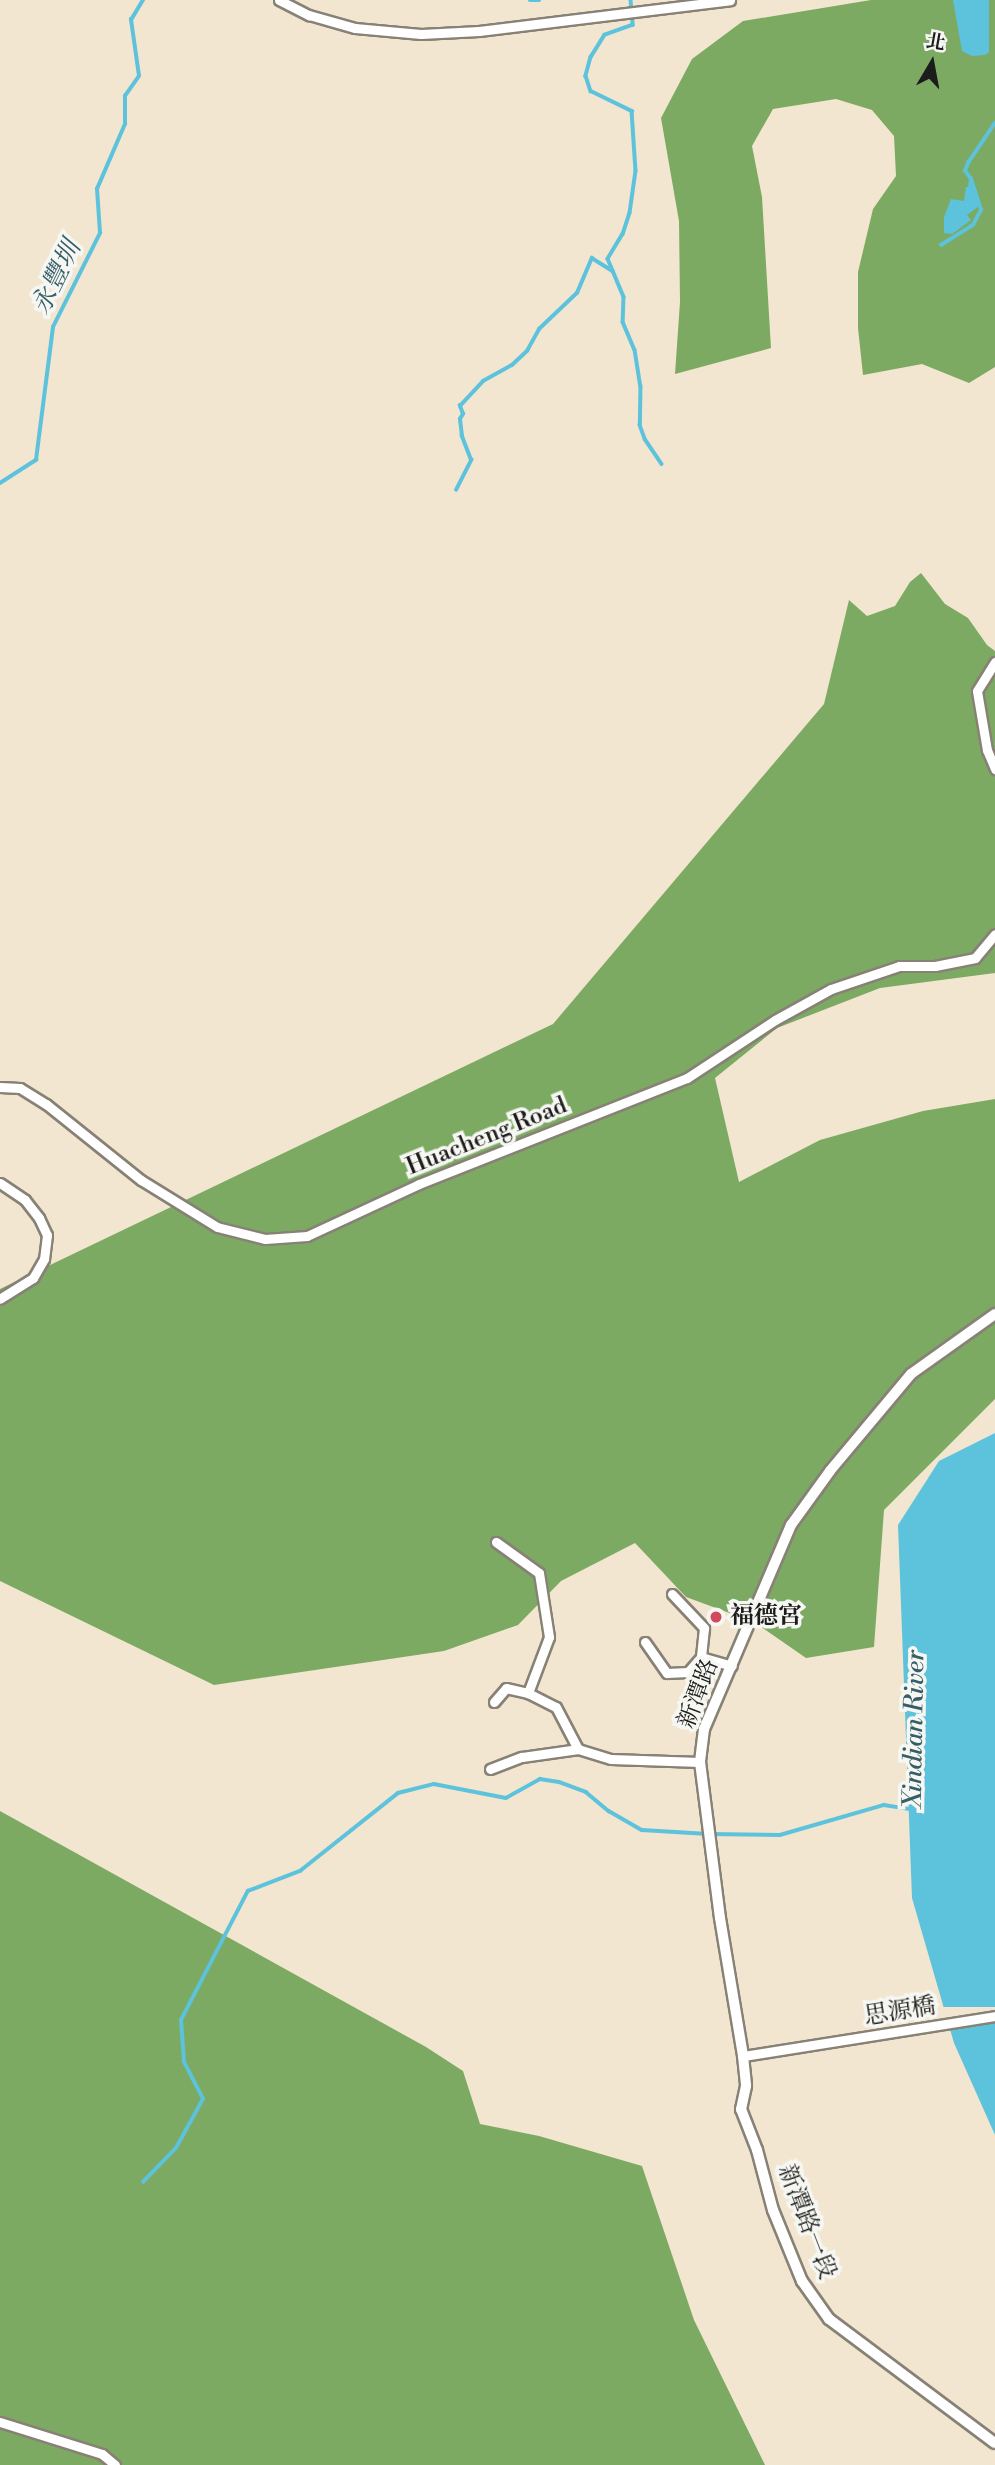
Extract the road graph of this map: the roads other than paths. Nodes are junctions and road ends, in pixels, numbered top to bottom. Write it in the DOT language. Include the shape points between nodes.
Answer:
graph roads {
  1 [pos="279,0"];
  2 [pos="730,0"];
  3 [pos="995,662"];
  4 [pos="995,769"];
  5 [pos="995,934"];
  6 [pos="0,1087"];
  7 [pos="0,1182"];
  8 [pos="0,1299"];
  9 [pos="995,1314"];
  10 [pos="496,1542"];
  11 [pos="672,1594"];
  12 [pos="645,1642"];
  13 [pos="701,1657"];
  14 [pos="732,1666"];
  15 [pos="528,1693"];
  16 [pos="494,1702"];
  17 [pos="578,1749"];
  18 [pos="700,1762"];
  19 [pos="490,1769"];
  20 [pos="995,2016"];
  21 [pos="743,2056"];
  22 [pos="0,2421"];
  23 [pos="995,2443"];
  24 [pos="115,2465"];
  1 -- 2 [label="street" via="309,15 355,28 421,34"];
  3 -- 4 [label="street" via="977,691 987,750"];
  5 -- 6 [label="street, Huacheng Road" via="975,958 899,967 831,989 687,1078 419,1184 307,1236 265,1239 217,1227 141,1180 46,1104 20,1088"];
  7 -- 8 [label="street" via="25,1200 47,1235 44,1259 33,1278"];
  9 -- 14 [label="street, 新潭路" via="911,1374 830,1471 791,1525"];
  10 -- 15 [label="street" via="539,1573 549,1637"];
  11 -- 13 [label="street" via="704,1628"];
  12 -- 13 [label="street" via="667,1673 688,1672"];
  13 -- 14 [label="street"];
  14 -- 18 [label="street, 新潭路" via="704,1730"];
  15 -- 16 [label="street" via="506,1688"];
  15 -- 17 [label="street" via="556,1707"];
  17 -- 18 [label="street" via="611,1759"];
  17 -- 19 [label="street" via="522,1757"];
  18 -- 21 [label="street, 新潭路"];
  20 -- 21 [label="street, 思源橋"];
  21 -- 23 [label="street, 新潭路一段" via="746,2086 741,2109 773,2210 811,2296 829,2319"];
  22 -- 24 [label="street" via="102,2454"];
}
